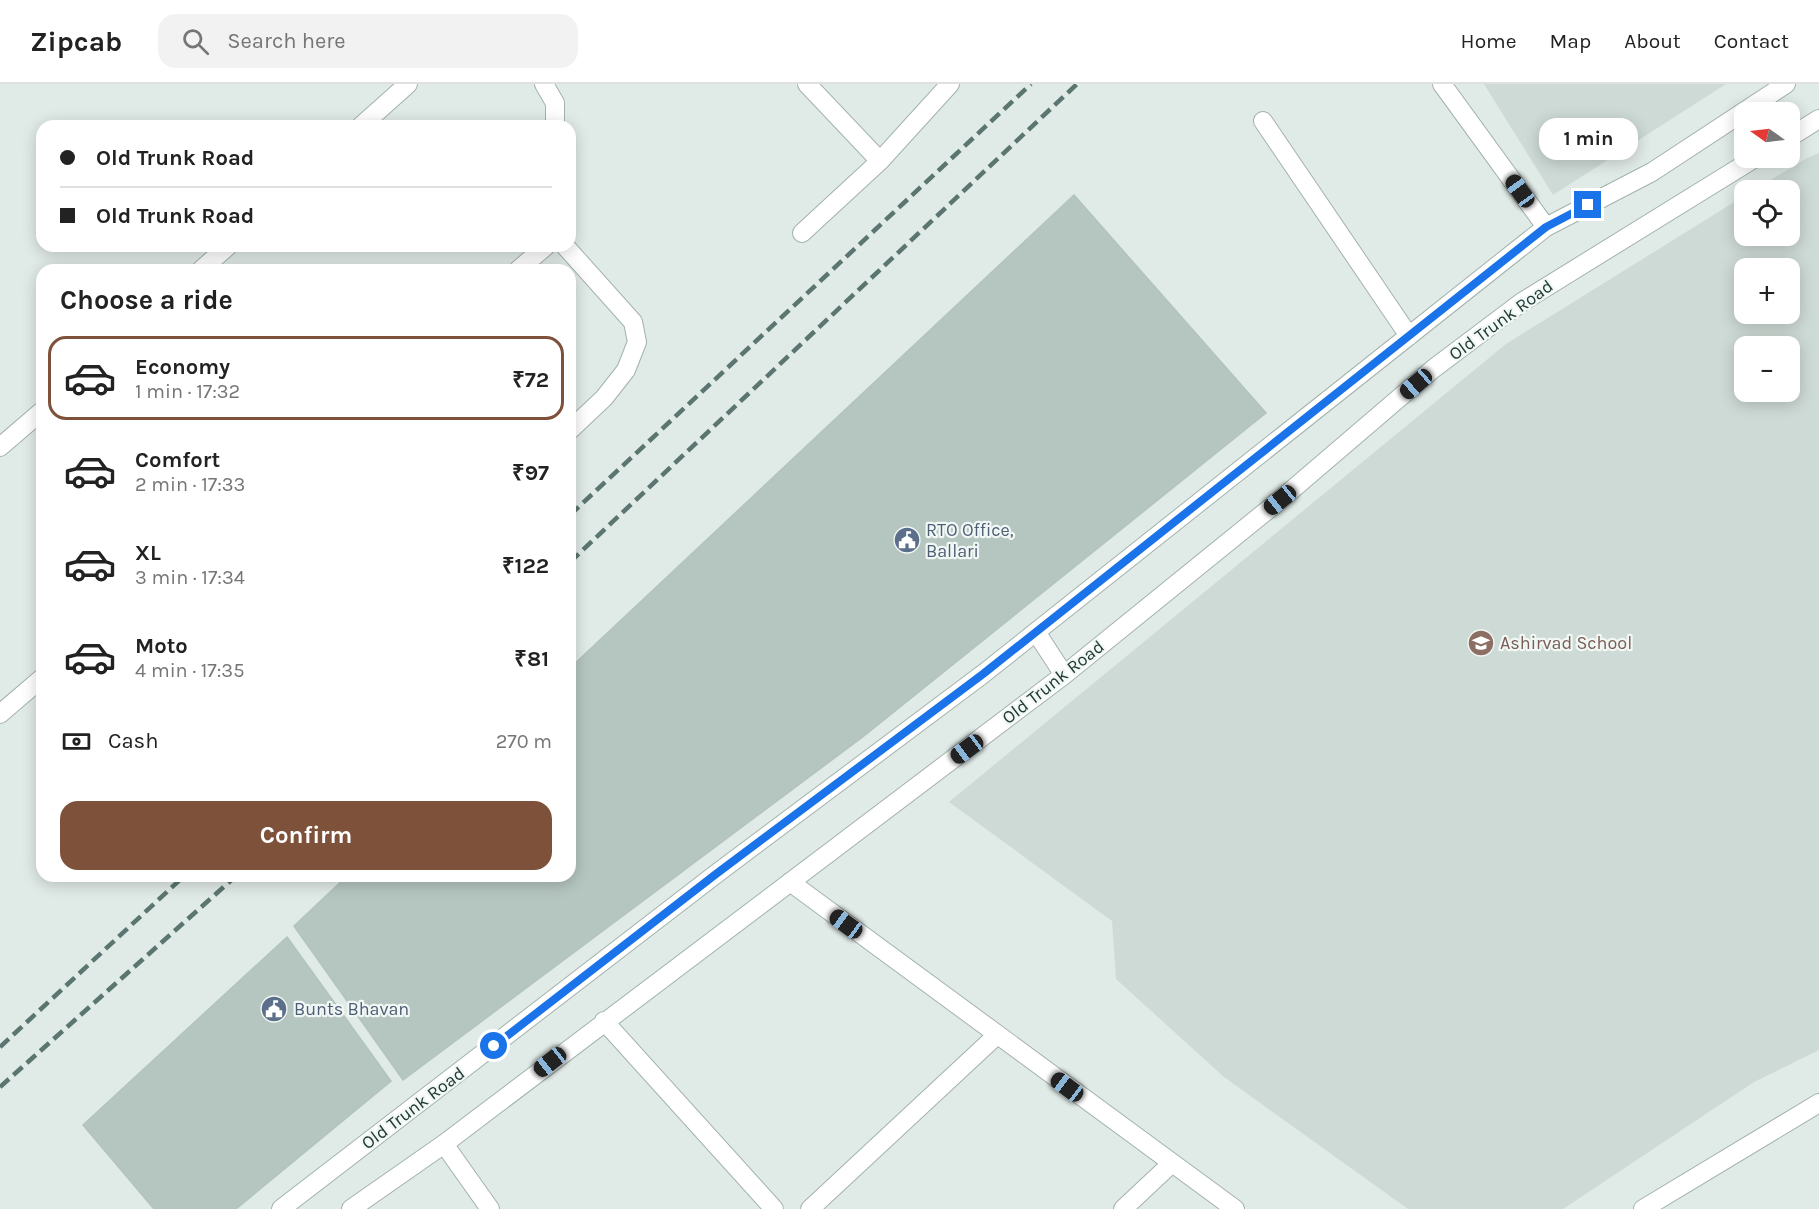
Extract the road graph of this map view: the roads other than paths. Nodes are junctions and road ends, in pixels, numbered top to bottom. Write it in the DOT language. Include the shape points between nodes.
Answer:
graph roads {
  1 [pos="408,84"];
  2 [pos="544,84"];
  3 [pos="807,84"];
  4 [pos="950,84"];
  5 [pos="1442,84"];
  6 [pos="1786,84"];
  7 [pos="1819,119"];
  8 [pos="368,120"];
  9 [pos="555,120"];
  10 [pos="1263,121"];
  11 [pos="1800,131"];
  12 [pos="880,161"];
  13 [pos="1739,168"];
  14 [pos="1546,227"];
  15 [pos="802,233"];
  16 [pos="221,252"];
  17 [pos="539,252"];
  18 [pos="571,252"];
  19 [pos="208,264"];
  20 [pos="525,264"];
  21 [pos="1409,336"];
  22 [pos="36,416"];
  23 [pos="576,424"];
  24 [pos="0,447"];
  25 [pos="1036,632"];
  26 [pos="1064,675"];
  27 [pos="36,683"];
  28 [pos="0,714"];
  29 [pos="790,882"];
  30 [pos="604,1021"];
  31 [pos="997,1035"];
  32 [pos="1819,1103"];
  33 [pos="444,1144"];
  34 [pos="1171,1164"];
  35 [pos="281,1209"];
  36 [pos="351,1209"];
  37 [pos="490,1209"];
  38 [pos="774,1209"];
  39 [pos="810,1209"];
  40 [pos="1123,1209"];
  41 [pos="1235,1209"];
  42 [pos="1643,1209"];
  1 -- 8 [label="street"];
  2 -- 9 [label="street" via="555,103"];
  3 -- 12 [label="street"];
  4 -- 12 [label="street"];
  5 -- 14 [label="street"];
  6 -- 14 [label="street, Old Trunk Road" via="1652,172"];
  7 -- 11 [label="street"];
  10 -- 21 [label="street"];
  12 -- 15 [label="street"];
  13 -- 26 [label="street, Old Trunk Road" via="1522,302 1433,369 1280,500"];
  14 -- 21 [label="street, Old Trunk Road"];
  16 -- 19 [label="street"];
  17 -- 20 [label="street"];
  18 -- 23 [label="street" via="633,322 637,342 626,370"];
  21 -- 25 [label="street, Old Trunk Road"];
  22 -- 24 [label="street"];
  25 -- 26 [label="street"];
  25 -- 35 [label="street, Old Trunk Road"];
  26 -- 29 [label="street, Old Trunk Road"];
  27 -- 28 [label="street"];
  29 -- 30 [label="street, Old Trunk Road"];
  29 -- 31 [label="street"];
  30 -- 33 [label="street, Old Trunk Road"];
  30 -- 38 [label="street"];
  31 -- 34 [label="street"];
  31 -- 39 [label="street"];
  32 -- 42 [label="street"];
  33 -- 36 [label="street, Old Trunk Road"];
  33 -- 37 [label="street"];
  34 -- 40 [label="street"];
  34 -- 41 [label="street"];
}
